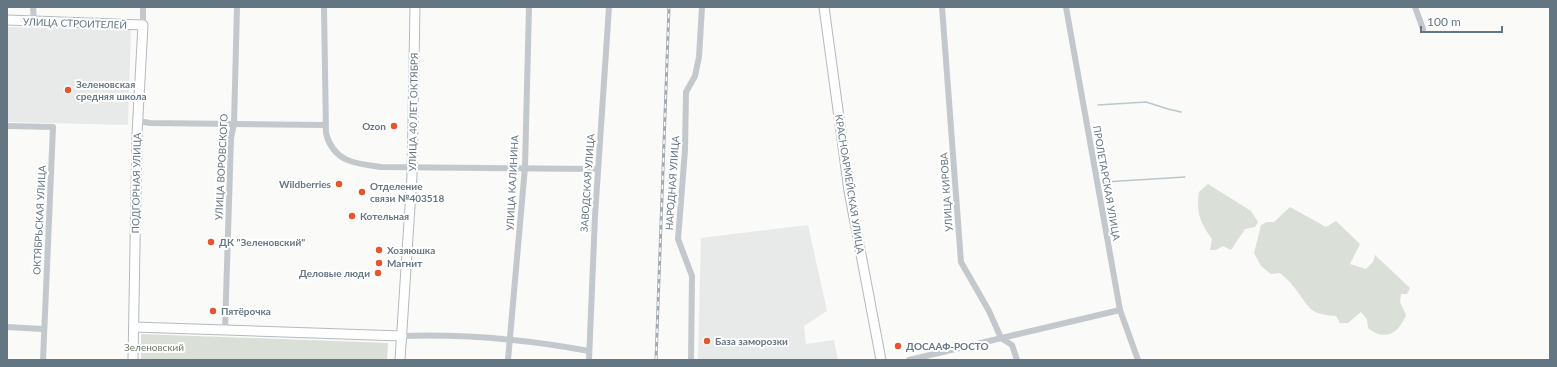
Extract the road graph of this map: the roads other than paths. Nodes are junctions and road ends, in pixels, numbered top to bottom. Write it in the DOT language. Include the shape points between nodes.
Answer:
graph roads {
  1 [pos="33,7"];
  2 [pos="143,7"];
  3 [pos="238,7"];
  4 [pos="324,7"];
  5 [pos="415,7"];
  6 [pos="528,7"];
  7 [pos="609,7"];
  8 [pos="702,7"];
  9 [pos="824,7"];
  10 [pos="942,7"];
  11 [pos="1066,7"];
  12 [pos="1415,7"];
  13 [pos="7,20"];
  14 [pos="34,21"];
  15 [pos="143,25"];
  16 [pos="1423,29"];
  17 [pos="138,121"];
  18 [pos="234,124"];
  19 [pos="326,125"];
  20 [pos="7,126"];
  21 [pos="412,166"];
  22 [pos="525,167"];
  23 [pos="598,169"];
  24 [pos="1120,310"];
  25 [pos="7,327"];
  26 [pos="134,327"];
  27 [pos="43,329"];
  28 [pos="226,329"];
  29 [pos="402,336"];
  30 [pos="1001,338"];
  31 [pos="510,341"];
  32 [pos="589,351"];
  33 [pos="43,360"];
  34 [pos="133,360"];
  35 [pos="400,360"];
  36 [pos="508,360"];
  37 [pos="589,360"];
  38 [pos="691,360"];
  39 [pos="881,360"];
  40 [pos="909,360"];
  41 [pos="1017,360"];
  42 [pos="1138,360"];
  1 -- 14 [label="street"];
  2 -- 15 [label="street, ПОДГОРНАЯ УЛИЦА"];
  3 -- 18 [label="street, УЛИЦА ВОРОВСКОГО"];
  4 -- 19 [label="street"];
  5 -- 21 [label="street, УЛИЦА 40 ЛЕТ ОКТЯБРЯ"];
  6 -- 22 [label="street, УЛИЦА КАЛИНИНА"];
  7 -- 23 [label="street, ЗАВОДСКАЯ УЛИЦА"];
  8 -- 38 [label="street, НАРОДНАЯ УЛИЦА" via="699,57 695,76 686,92 685,150 678,239 692,276"];
  9 -- 39 [label="street, КРАСНОАРМЕЙСКАЯ УЛИЦА" via="849,191"];
  10 -- 30 [label="street, УЛИЦА КИРОВА" via="961,262"];
  11 -- 24 [label="street, ПРОЛЕТАРСКАЯ УЛИЦА"];
  12 -- 16 [label="street"];
  13 -- 14 [label="street, УЛИЦА СТРОИТЕЛЕЙ"];
  14 -- 15 [label="street, УЛИЦА СТРОИТЕЛЕЙ"];
  15 -- 17 [label="street, ПОДГОРНАЯ УЛИЦА"];
  17 -- 18 [label="street"];
  17 -- 26 [label="street, ПОДГОРНАЯ УЛИЦА"];
  18 -- 19 [label="street"];
  18 -- 28 [label="street, УЛИЦА ВОРОВСКОГО" via="231,138"];
  19 -- 21 [label="street" via="330,146 345,159 382,167"];
  20 -- 27 [label="street, ОКТЯБРЬСКАЯ УЛИЦА" via="54,127"];
  21 -- 22 [label="street"];
  21 -- 29 [label="street, УЛИЦА 40 ЛЕТ ОКТЯБРЯ"];
  22 -- 23 [label="street"];
  22 -- 31 [label="street, УЛИЦА КАЛИНИНА"];
  23 -- 32 [label="street, ЗАВОДСКАЯ УЛИЦА"];
  24 -- 30 [label="street"];
  24 -- 42 [label="street, ПРОЛЕТАРСКАЯ УЛИЦА"];
  25 -- 27 [label="street"];
  26 -- 28 [label="street"];
  26 -- 34 [label="street, ПОДГОРНАЯ УЛИЦА"];
  27 -- 33 [label="street, ОКТЯБРЬСКАЯ УЛИЦА"];
  28 -- 29 [label="street"];
  29 -- 31 [label="street"];
  29 -- 35 [label="street, УЛИЦА 40 ЛЕТ ОКТЯБРЯ"];
  30 -- 40 [label="street"];
  30 -- 41 [label="street, УЛИЦА КИРОВА" via="1012,345"];
  31 -- 32 [label="street" via="543,342"];
  31 -- 36 [label="street, УЛИЦА КАЛИНИНА"];
  32 -- 37 [label="street, ЗАВОДСКАЯ УЛИЦА"];
}
